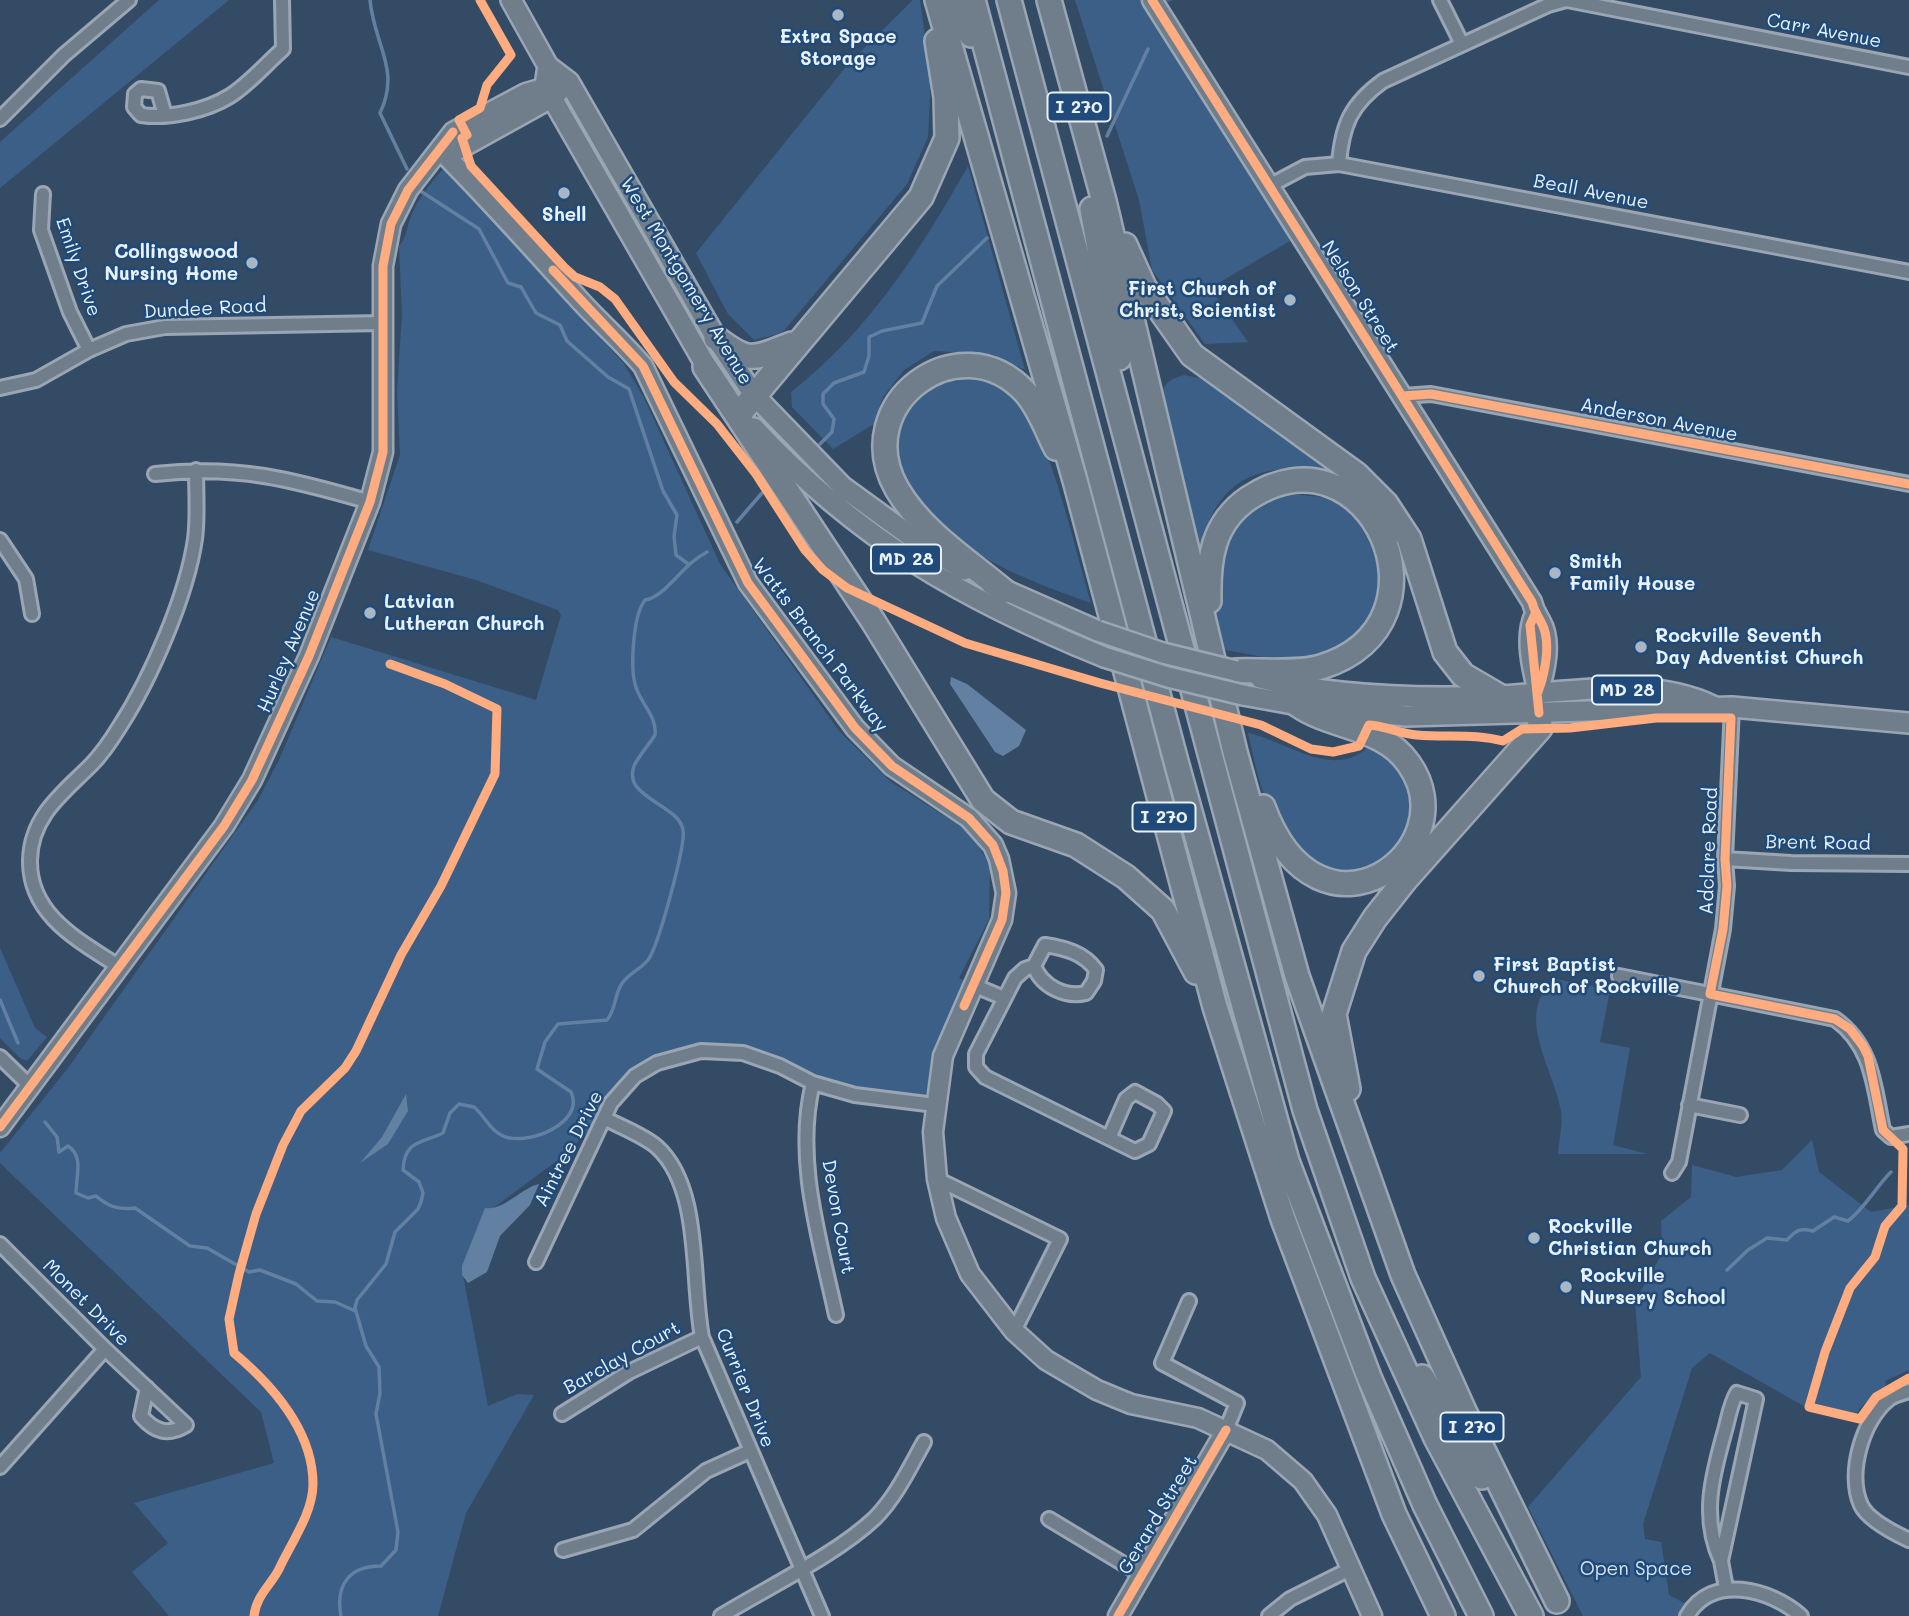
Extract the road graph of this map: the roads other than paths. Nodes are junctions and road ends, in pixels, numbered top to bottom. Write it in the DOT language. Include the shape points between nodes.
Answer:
graph roads {
  1 [pos="129,0"];
  2 [pos="282,0"];
  3 [pos="511,0"];
  4 [pos="930,0"];
  5 [pos="937,0"];
  6 [pos="955,0"];
  7 [pos="973,0"];
  8 [pos="1009,0"];
  9 [pos="1152,0"];
  10 [pos="1440,0"];
  11 [pos="1567,0"];
  12 [pos="1050,4"];
  13 [pos="1462,44"];
  14 [pos="548,66"];
  15 [pos="1909,67"];
  16 [pos="569,82"];
  17 [pos="996,90"];
  18 [pos="549,92"];
  19 [pos="165,115"];
  20 [pos="0,119"];
  21 [pos="441,151"];
  22 [pos="1339,164"];
  23 [pos="1269,186"];
  24 [pos="43,194"];
  25 [pos="1104,201"];
  26 [pos="1909,272"];
  27 [pos="383,323"];
  28 [pos="716,338"];
  29 [pos="798,342"];
  30 [pos="89,350"];
  31 [pos="705,367"];
  32 [pos="0,388"];
  33 [pos="1403,396"];
  34 [pos="747,404"];
  35 [pos="196,470"];
  36 [pos="155,474"];
  37 [pos="1076,484"];
  38 [pos="1909,484"];
  39 [pos="370,502"];
  40 [pos="1150,530"];
  41 [pos="0,540"];
  42 [pos="1004,591"];
  43 [pos="32,614"];
  44 [pos="1212,653"];
  45 [pos="1236,671"];
  46 [pos="1499,696"];
  47 [pos="1539,703"];
  48 [pos="1298,705"];
  49 [pos="1722,707"];
  50 [pos="1909,723"];
  51 [pos="1229,725"];
  52 [pos="1725,859"];
  53 [pos="1909,864"];
  54 [pos="1034,966"];
  55 [pos="121,968"];
  56 [pos="1619,976"];
  57 [pos="973,985"];
  58 [pos="1710,994"];
  59 [pos="1003,998"];
  60 [pos="1215,1007"];
  61 [pos="0,1057"];
  62 [pos="813,1083"];
  63 [pos="32,1088"];
  64 [pos="935,1105"];
  65 [pos="1689,1105"];
  66 [pos="1740,1115"];
  67 [pos="604,1118"];
  68 [pos="0,1127"];
  69 [pos="1909,1134"];
  70 [pos="1109,1138"];
  71 [pos="1361,1164"];
  72 [pos="1672,1173"];
  73 [pos="937,1179"];
  74 [pos="0,1244"];
  75 [pos="536,1262"];
  76 [pos="1363,1278"];
  77 [pos="1189,1301"];
  78 [pos="836,1315"];
  79 [pos="1014,1331"];
  80 [pos="702,1337"];
  81 [pos="105,1349"];
  82 [pos="147,1388"];
  83 [pos="1909,1391"];
  84 [pos="562,1414"];
  85 [pos="1226,1430"];
  86 [pos="924,1442"];
  87 [pos="750,1451"];
  88 [pos="0,1466"];
  89 [pos="1049,1519"];
  90 [pos="1909,1540"];
  91 [pos="563,1550"];
  92 [pos="1721,1561"];
  93 [pos="801,1567"];
  94 [pos="1352,1568"];
  95 [pos="1142,1575"];
  96 [pos="1726,1588"];
  97 [pos="1562,1609"];
  98 [pos="1479,1614"];
  99 [pos="721,1616"];
  100 [pos="822,1616"];
  101 [pos="1118,1616"];
  102 [pos="1269,1616"];
  103 [pos="1372,1616"];
  104 [pos="1443,1616"];
  105 [pos="1531,1616"];
  106 [pos="1687,1616"];
  107 [pos="1801,1616"];
  1 -- 20 [label="street" via="64,55"];
  2 -- 19 [label="street" via="283,49 230,96"];
  3 -- 14 [label="main road, West Montgomery Avenue / MD 28"];
  4 -- 29 [label="highway" via="946,97 947,138 921,197"];
  5 -- 37 [label="highway, I 270"];
  6 -- 17 [label="highway"];
  7 -- 17 [label="highway, I 270"];
  8 -- 40 [label="highway, I 270"];
  9 -- 23 [label="street, Nelson Street"];
  10 -- 13 [label="street"];
  11 -- 13 [label="street"];
  11 -- 15 [label="street, Carr Avenue"];
  12 -- 25 [label="highway, I 270"];
  12 -- 40 [label="highway"];
  13 -- 22 [label="street" via="1383,80 1364,94 1345,124"];
  14 -- 16 [label="main road, West Montgomery Avenue / MD 28"];
  14 -- 18 [label="main road"];
  16 -- 18 [label="street"];
  16 -- 28 [label="main road, West Montgomery Avenue / MD 28"];
  17 -- 98 [label="highway, I 270" via="1287,1161 1369,1377"];
  18 -- 21 [label="street" via="460,149"];
  18 -- 31 [label="main road, West Montgomery Avenue / MD 28"];
  21 -- 27 [label="street, Hurley Avenue" via="408,190 391,224 383,266"];
  21 -- 57 [label="street, Watts Branch Parkway" via="643,366 748,583 855,728 892,766 969,818 993,845 1006,893 1002,920"];
  22 -- 23 [label="street, Beall Avenue" via="1305,167"];
  22 -- 26 [label="street, Beall Avenue"];
  23 -- 33 [label="street, Nelson Street"];
  24 -- 30 [label="street, Emily Drive" via="41,230 70,312"];
  25 -- 44 [label="highway, I 270"];
  25 -- 46 [label="highway" via="1144,287 1192,355 1356,474 1386,504 1409,539 1445,652 1463,675"];
  27 -- 30 [label="street, Dundee Road" via="165,327 126,334"];
  27 -- 39 [label="street, Hurley Avenue" via="383,452"];
  28 -- 29 [label="highway" via="738,355 752,358"];
  28 -- 34 [label="main road, West Montgomery Avenue / MD 28"];
  29 -- 34 [label="highway"];
  30 -- 32 [label="street, Dundee Road" via="36,380"];
  31 -- 34 [label="main road, MD 28"];
  31 -- 60 [label="highway" via="867,612 983,800 1011,822 1076,845 1126,877 1163,910"];
  33 -- 38 [label="street, Anderson Avenue" via="1431,394"];
  33 -- 47 [label="street, Nelson Street" via="1542,623 1546,667"];
  34 -- 42 [label="main road, West Montgomery Avenue / MD 28" via="843,487 916,540"];
  34 -- 48 [label="main road, West Montgomery Avenue / MD 28, bridge" via="812,486 849,519 941,581 1104,657 1168,677"];
  35 -- 36 [label="street"];
  35 -- 39 [label="street" via="289,478"];
  35 -- 55 [label="street" via="196,536 188,575 150,668 121,725 95,760 49,806 33,837 31,876 47,914"];
  37 -- 42 [label="highway" via="1027,393 997,373 982,367 945,368 915,383 893,409 887,423 885,457 898,490 924,525"];
  37 -- 60 [label="highway, I 270"];
  39 -- 55 [label="street, Hurley Avenue" via="309,656 252,780"];
  40 -- 76 [label="highway, I 270" via="1305,1110"];
  41 -- 43 [label="street" via="26,579"];
  42 -- 45 [label="main road, West Montgomery Avenue / MD 28, bridge" via="1098,631"];
  44 -- 45 [label="highway" via="1208,572 1213,544 1226,519 1263,489 1284,483 1334,485 1354,499 1376,520 1390,562 1392,592 1373,632 1353,651 1320,667"];
  44 -- 51 [label="highway, I 270"];
  45 -- 46 [label="main road, West Montgomery Avenue / MD 28" via="1362,692"];
  46 -- 47 [label="main road, West Montgomery Avenue / MD 28"];
  47 -- 48 [label="main road, West Montgomery Avenue / MD 28" via="1406,716"];
  47 -- 49 [label="main road, West Montgomery Avenue / MD 28" via="1691,710"];
  47 -- 71 [label="highway" via="1540,728 1414,870 1353,951 1334,1014"];
  48 -- 51 [label="highway" via="1318,719 1389,743 1409,764 1423,796 1422,822 1409,851 1369,881 1341,885 1319,880 1291,860 1270,826"];
  49 -- 50 [label="main road, West Montgomery Avenue / MD 28"];
  49 -- 52 [label="street, Adclare Road"];
  51 -- 71 [label="highway, I 270" via="1297,976"];
  52 -- 53 [label="street, Brent Road"];
  52 -- 58 [label="street, Adclare Road" via="1723,929"];
  54 -- 54 [label="street" via="1045,945 1066,948 1096,970 1086,993 1074,996 1056,990 1038,976"];
  54 -- 59 [label="street" via="1015,978"];
  55 -- 63 [label="street, Hurley Avenue"];
  56 -- 58 [label="street"];
  57 -- 59 [label="street"];
  57 -- 64 [label="street, Watts Branch Parkway" via="943,1056"];
  58 -- 65 [label="street, Adclare Road"];
  58 -- 69 [label="street" via="1835,1019 1850,1029 1868,1056 1883,1130 1891,1137"];
  59 -- 70 [label="street" via="976,1054 976,1067 985,1077"];
  60 -- 104 [label="highway, I 270" via="1283,1219 1394,1514"];
  61 -- 63 [label="street"];
  62 -- 64 [label="street, Aintree Drive" via="855,1095"];
  62 -- 67 [label="street, Aintree Drive" via="743,1053 701,1051 657,1063 635,1076"];
  62 -- 78 [label="street, Devon Court" via="806,1122 808,1182"];
  63 -- 68 [label="street, Hurley Avenue"];
  64 -- 73 [label="street, Watts Branch Parkway"];
  65 -- 66 [label="street"];
  65 -- 72 [label="street, Adclare Road" via="1679,1162"];
  67 -- 75 [label="street, Aintree Drive"];
  67 -- 80 [label="street, Currier Drive" via="654,1144 681,1177 688,1202"];
  70 -- 70 [label="street" via="1126,1099 1135,1092 1164,1111 1149,1144 1135,1151"];
  71 -- 97 [label="highway, I 270" via="1403,1275 1464,1411"];
  73 -- 79 [label="street, Watts Branch Parkway" via="946,1218 970,1274"];
  73 -- 79 [label="street" via="1060,1239"];
  74 -- 81 [label="street, Monet Drive"];
  76 -- 97 [label="highway"];
  76 -- 105 [label="highway, I 270" via="1436,1438"];
  77 -- 85 [label="street" via="1162,1363 1237,1403"];
  79 -- 85 [label="street, Watts Branch Parkway" via="1046,1360 1097,1390"];
  80 -- 84 [label="street, Barclay Court" via="629,1372"];
  80 -- 87 [label="street, Currier Drive"];
  81 -- 82 [label="street, Monet Drive"];
  81 -- 88 [label="street"];
  83 -- 90 [label="street" via="1889,1399 1869,1424 1856,1482 1861,1506"];
  85 -- 94 [label="street, Watts Branch Parkway" via="1267,1450 1303,1481 1327,1515"];
  85 -- 95 [label="street, Gerard Street"];
  86 -- 93 [label="street" via="876,1517"];
  87 -- 91 [label="street" via="706,1471 633,1530"];
  87 -- 93 [label="street, Currier Drive"];
  89 -- 95 [label="street"];
  92 -- 92 [label="street" via="1756,1406 1755,1397 1737,1392 1709,1501 1711,1533"];
  92 -- 96 [label="street"];
  93 -- 99 [label="street"];
  93 -- 100 [label="street, Currier Drive"];
  94 -- 102 [label="street" via="1290,1599"];
  94 -- 103 [label="street, Watts Branch Parkway"];
  95 -- 101 [label="street, Gerard Street"];
  96 -- 106 [label="street" via="1704,1597"];
  96 -- 107 [label="street" via="1777,1598"];
}
